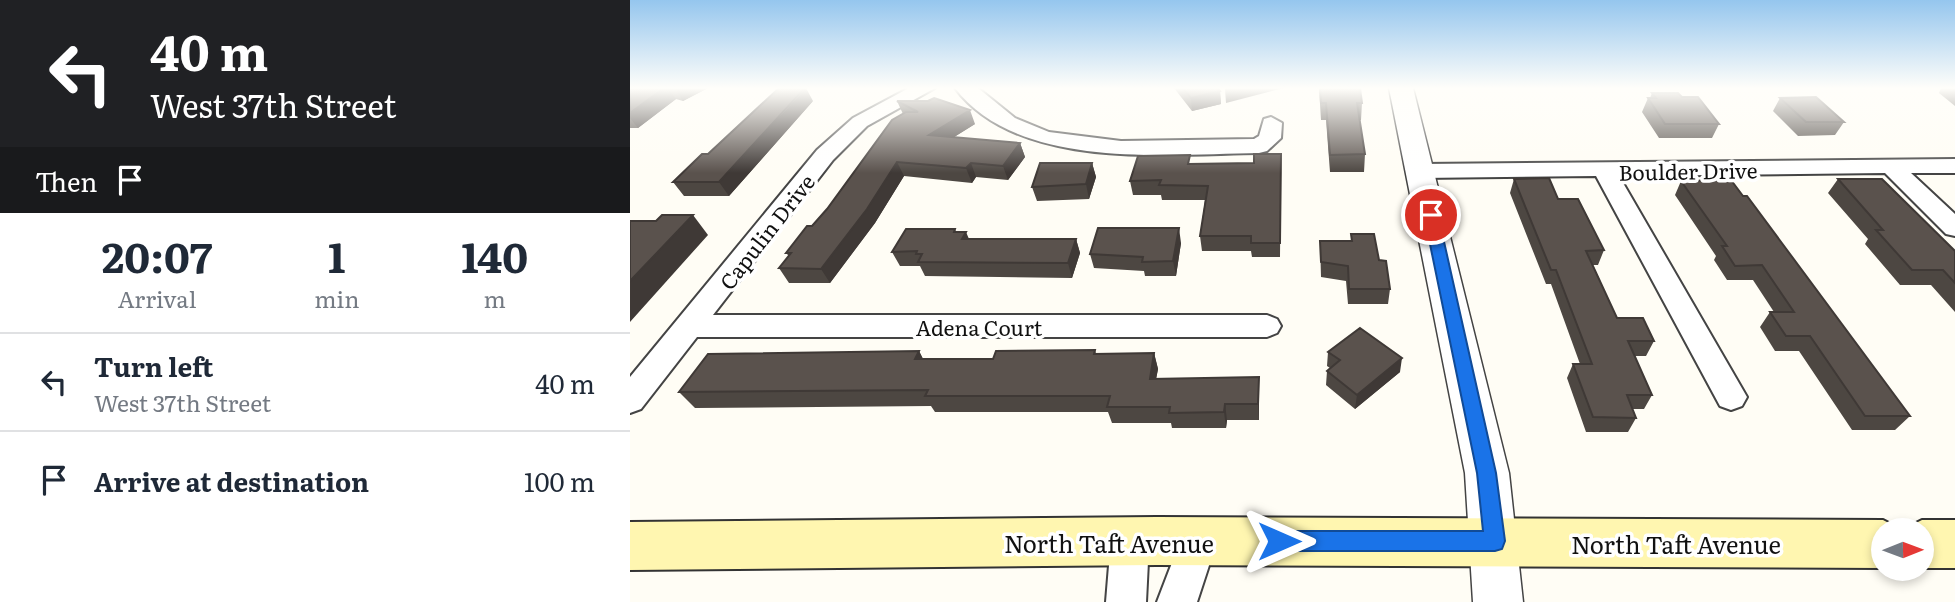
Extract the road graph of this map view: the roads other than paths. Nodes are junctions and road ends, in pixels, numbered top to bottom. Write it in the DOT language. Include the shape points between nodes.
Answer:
graph roads {
  1 [pos="872,116"];
  2 [pos="1001,116"];
  3 [pos="1408,116"];
  4 [pos="1271,123"];
  5 [pos="1890,166"];
  6 [pos="1955,166"];
  7 [pos="1605,171"];
  8 [pos="1422,172"];
  9 [pos="1955,228"];
  10 [pos="691,326"];
  11 [pos="1266,326"];
  12 [pos="1731,397"];
  13 [pos="630,400"];
  14 [pos="1130,541"];
  15 [pos="1198,541"];
  16 [pos="1495,541"];
  17 [pos="1871,544"];
  18 [pos="1934,544"];
  19 [pos="1955,544"];
  20 [pos="630,546"];
  21 [pos="1126,602"];
  22 [pos="1177,602"];
  23 [pos="1498,602"];
  1 -- 10 [label="street, Capulin Drive" via="841,139"];
  2 -- 4 [label="street" via="1044,138 1097,147 1259,146 1270,138"];
  3 -- 8 [label="street"];
  5 -- 6 [label="street, Boulder Drive"];
  5 -- 7 [label="street, Boulder Drive"];
  5 -- 9 [label="street"];
  7 -- 8 [label="street, Boulder Drive"];
  7 -- 12 [label="street"];
  8 -- 16 [label="street" via="1487,473"];
  10 -- 11 [label="street, Adena Court"];
  10 -- 13 [label="street, Capulin Drive"];
  14 -- 15 [label="main road, North Taft Avenue"];
  14 -- 20 [label="main road, North Taft Avenue"];
  14 -- 21 [label="street"];
  15 -- 16 [label="main road, North Taft Avenue"];
  15 -- 22 [label="street"];
  16 -- 17 [label="main road, North Taft Avenue"];
  16 -- 23 [label="street"];
  18 -- 19 [label="main road"];
}
